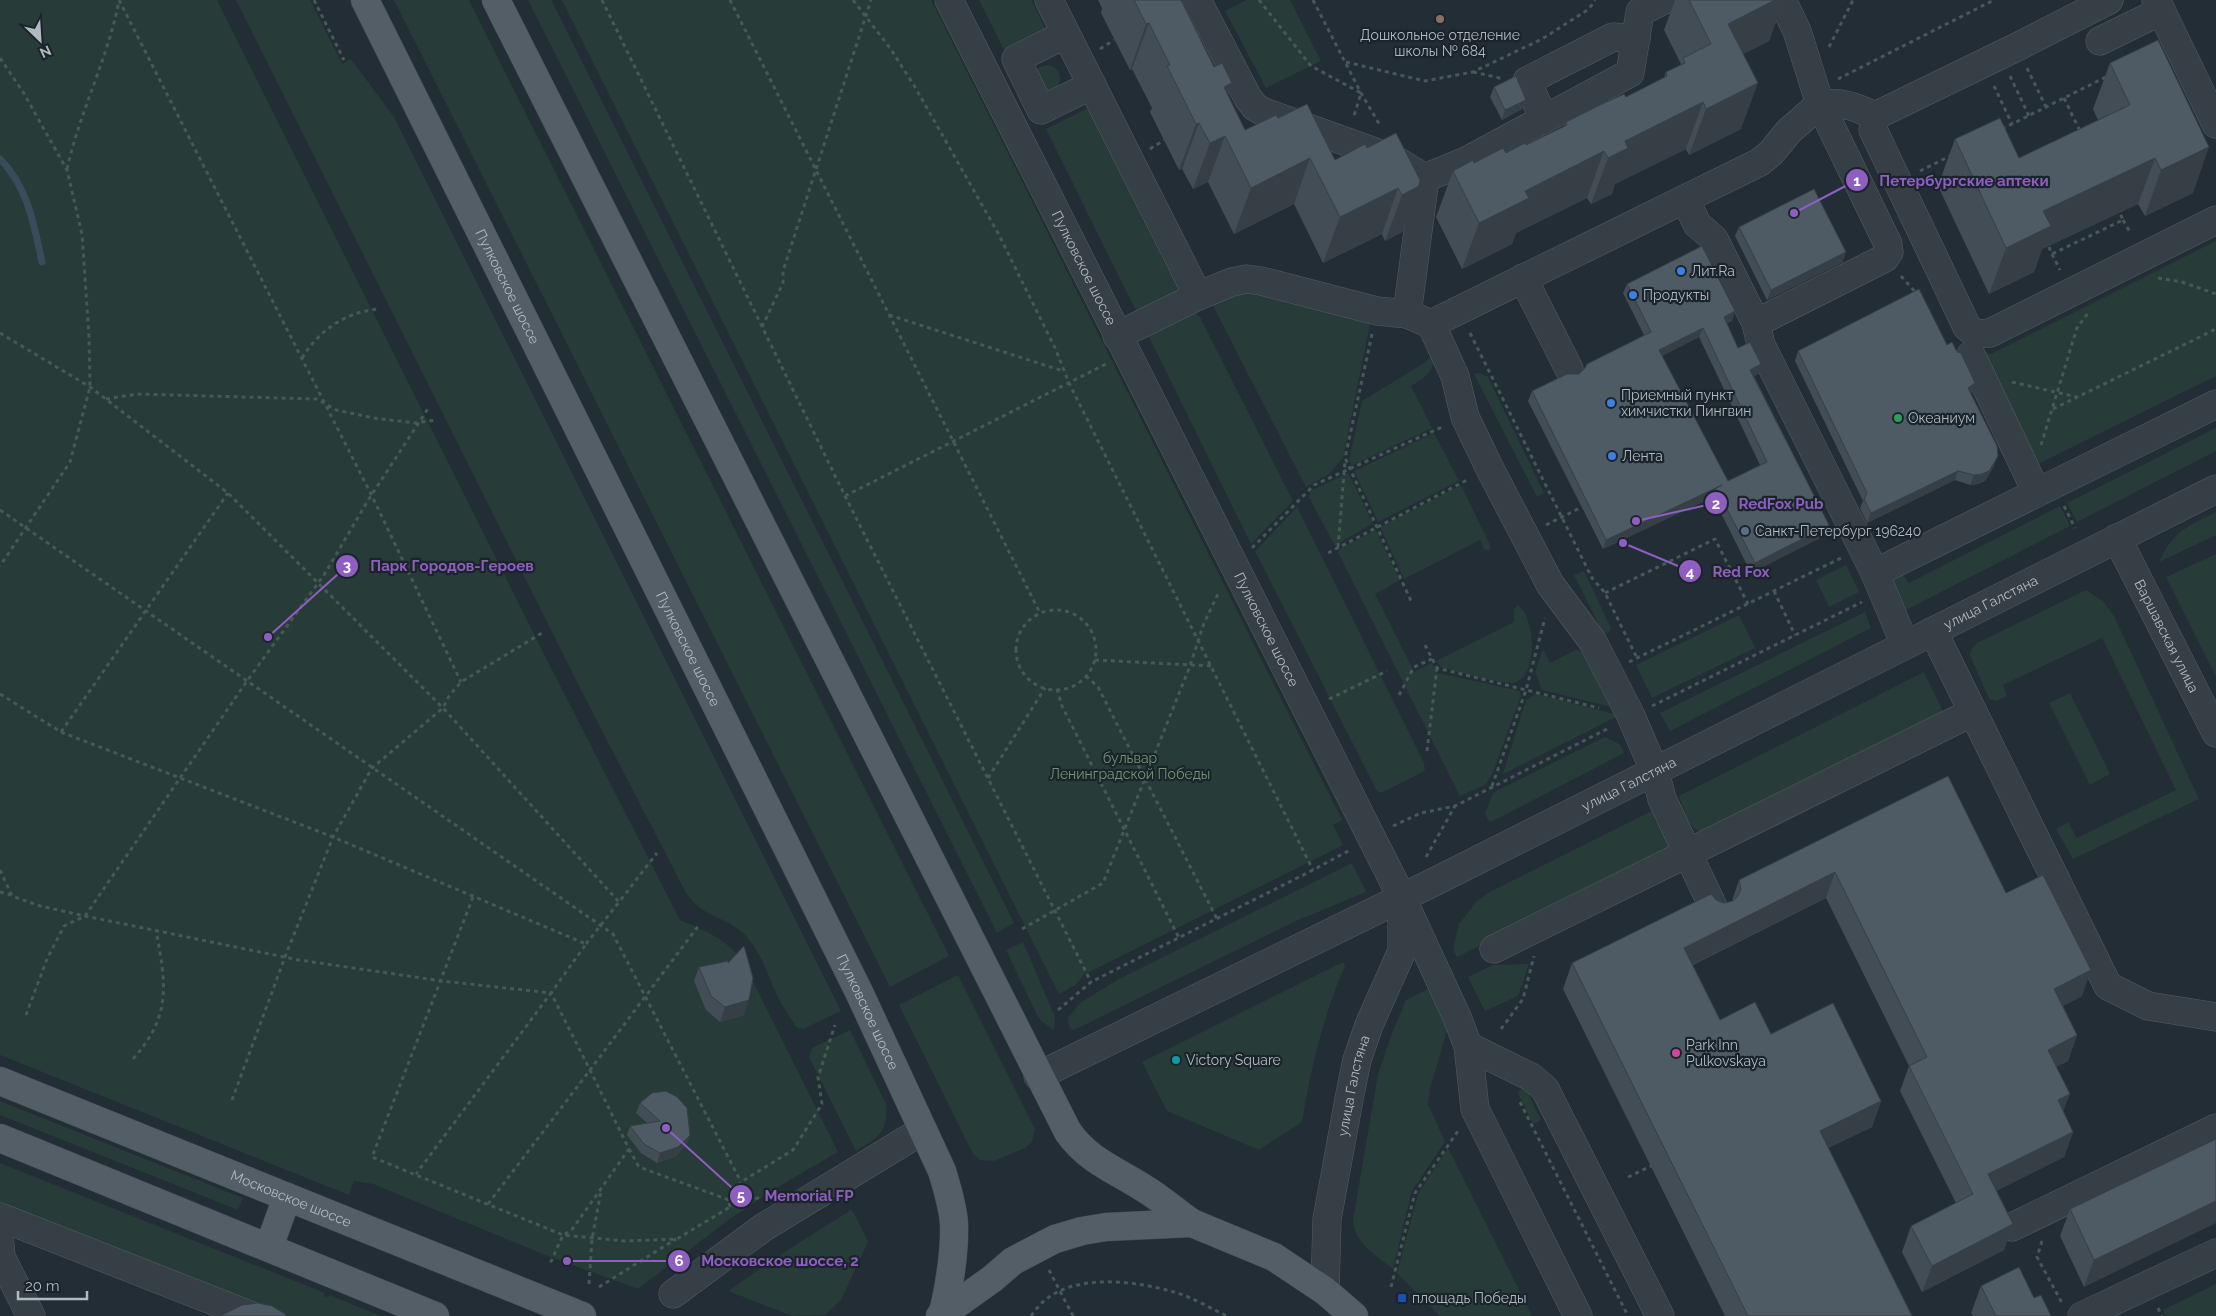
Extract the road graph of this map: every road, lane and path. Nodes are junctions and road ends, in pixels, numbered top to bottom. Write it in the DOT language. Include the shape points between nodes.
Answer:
graph roads {
  1 [pos="119,0"];
  2 [pos="314,0"];
  3 [pos="365,0"];
  4 [pos="496,0"];
  5 [pos="602,0"];
  6 [pos="730,0"];
  7 [pos="854,0"];
  8 [pos="871,0"];
  9 [pos="949,0"];
  10 [pos="1049,0"];
  11 [pos="1197,0"];
  12 [pos="1259,0"];
  13 [pos="1313,0"];
  14 [pos="1595,0"];
  15 [pos="1664,0"];
  16 [pos="1782,0"];
  17 [pos="1853,0"];
  18 [pos="1994,0"];
  19 [pos="2109,0"];
  20 [pos="2158,6"];
  21 [pos="867,18"];
  22 [pos="1066,34"];
  23 [pos="1636,39"];
  24 [pos="2100,41"];
  25 [pos="2000,56"];
  26 [pos="0,58"];
  27 [pos="344,60"];
  28 [pos="1346,62"];
  29 [pos="2028,70"];
  30 [pos="1473,72"];
  31 [pos="2113,73"];
  32 [pos="1527,81"];
  33 [pos="1092,86"];
  34 [pos="1815,88"];
  35 [pos="1994,88"];
  36 [pos="1361,93"];
  37 [pos="2064,98"];
  38 [pos="2046,107"];
  39 [pos="1875,116"];
  40 [pos="2029,116"];
  41 [pos="1544,119"];
  42 [pos="2012,124"];
  43 [pos="2216,124"];
  44 [pos="1999,131"];
  45 [pos="2081,134"];
  46 [pos="1958,152"];
  47 [pos="1394,159"];
  48 [pos="1925,168"];
  49 [pos="67,170"];
  50 [pos="816,171"];
  51 [pos="1425,178"];
  52 [pos="1685,199"];
  53 [pos="2120,213"];
  54 [pos="2123,220"];
  55 [pos="2216,220"];
  56 [pos="2128,232"];
  57 [pos="2048,247"];
  58 [pos="2052,254"];
  59 [pos="2058,266"];
  60 [pos="2154,277"];
  61 [pos="1523,278"];
  62 [pos="2090,283"];
  63 [pos="2216,294"];
  64 [pos="1198,296"];
  65 [pos="380,309"];
  66 [pos="1458,310"];
  67 [pos="1377,312"];
  68 [pos="888,315"];
  69 [pos="1419,319"];
  70 [pos="1756,323"];
  71 [pos="762,327"];
  72 [pos="2216,329"];
  73 [pos="0,333"];
  74 [pos="1122,345"];
  75 [pos="1971,355"];
  76 [pos="302,358"];
  77 [pos="1569,369"];
  78 [pos="1064,371"];
  79 [pos="1069,383"];
  80 [pos="90,387"];
  81 [pos="106,399"];
  82 [pos="326,404"];
  83 [pos="2216,404"];
  84 [pos="429,407"];
  85 [pos="2052,410"];
  86 [pos="436,420"];
  87 [pos="420,422"];
  88 [pos="1433,430"];
  89 [pos="952,441"];
  90 [pos="1345,458"];
  91 [pos="1349,469"];
  92 [pos="1490,469"];
  93 [pos="1344,471"];
  94 [pos="2034,486"];
  95 [pos="2216,489"];
  96 [pos="228,493"];
  97 [pos="372,496"];
  98 [pos="845,496"];
  99 [pos="1582,507"];
  100 [pos="0,510"];
  101 [pos="1561,518"];
  102 [pos="1550,523"];
  103 [pos="1377,526"];
  104 [pos="26,528"];
  105 [pos="2117,538"];
  106 [pos="1338,548"];
  107 [pos="1862,548"];
  108 [pos="1248,552"];
  109 [pos="1328,553"];
  110 [pos="0,566"];
  111 [pos="1875,573"];
  112 [pos="318,583"];
  113 [pos="1222,586"];
  114 [pos="1552,587"];
  115 [pos="1774,591"];
  116 [pos="1605,593"];
  117 [pos="1412,603"];
  118 [pos="1748,604"];
  119 [pos="146,611"];
  120 [pos="1040,613"];
  121 [pos="1933,631"];
  122 [pos="542,633"];
  123 [pos="1795,634"];
  124 [pos="1198,641"];
  125 [pos="1425,645"];
  126 [pos="1905,645"];
  127 [pos="1637,658"];
  128 [pos="1432,659"];
  129 [pos="1095,660"];
  130 [pos="1190,666"];
  131 [pos="1211,666"];
  132 [pos="1437,668"];
  133 [pos="1387,671"];
  134 [pos="1609,672"];
  135 [pos="1086,676"];
  136 [pos="246,681"];
  137 [pos="461,682"];
  138 [pos="1045,688"];
  139 [pos="1057,689"];
  140 [pos="1526,690"];
  141 [pos="0,694"];
  142 [pos="1399,695"];
  143 [pos="1324,701"];
  144 [pos="443,708"];
  145 [pos="1973,712"];
  146 [pos="1631,716"];
  147 [pos="61,732"];
  148 [pos="2216,733"];
  149 [pos="1427,751"];
  150 [pos="372,768"];
  151 [pos="1655,772"];
  152 [pos="180,778"];
  153 [pos="987,779"];
  154 [pos="1145,779"];
  155 [pos="1492,787"];
  156 [pos="1455,806"];
  157 [pos="1125,829"];
  158 [pos="333,837"];
  159 [pos="1356,846"];
  160 [pos="656,853"];
  161 [pos="1689,853"];
  162 [pos="1426,858"];
  163 [pos="0,870"];
  164 [pos="1313,870"];
  165 [pos="0,892"];
  166 [pos="12,896"];
  167 [pos="473,897"];
  168 [pos="1402,898"];
  169 [pos="618,902"];
  170 [pos="1055,912"];
  171 [pos="1716,912"];
  172 [pos="85,916"];
  173 [pos="1217,919"];
  174 [pos="1543,924"];
  175 [pos="600,925"];
  176 [pos="699,925"];
  177 [pos="1022,929"];
  178 [pos="156,930"];
  179 [pos="1179,938"];
  180 [pos="586,944"];
  181 [pos="1494,948"];
  182 [pos="285,957"];
  183 [pos="442,981"];
  184 [pos="1091,982"];
  185 [pos="551,993"];
  186 [pos="645,996"];
  187 [pos="1058,1010"];
  188 [pos="26,1015"];
  189 [pos="2216,1017"];
  190 [pos="835,1025"];
  191 [pos="1501,1029"];
  192 [pos="1468,1046"];
  193 [pos="133,1060"];
  194 [pos="590,1070"];
  195 [pos="1038,1076"];
  196 [pos="0,1081"];
  197 [pos="1516,1094"];
  198 [pos="232,1100"];
  199 [pos="1475,1109"];
  200 [pos="2216,1128"];
  201 [pos="923,1130"];
  202 [pos="0,1138"];
  203 [pos="629,1148"];
  204 [pos="1651,1166"];
  205 [pos="416,1174"];
  206 [pos="1628,1178"];
  207 [pos="741,1182"];
  208 [pos="601,1188"];
  209 [pos="765,1196"];
  210 [pos="287,1197"];
  211 [pos="729,1200"];
  212 [pos="488,1204"];
  213 [pos="730,1207"];
  214 [pos="1192,1223"];
  215 [pos="2012,1227"];
  216 [pos="1,1228"];
  217 [pos="563,1236"];
  218 [pos="592,1239"];
  219 [pos="677,1239"];
  220 [pos="2043,1239"];
  221 [pos="268,1247"];
  222 [pos="2216,1253"];
  223 [pos="549,1266"];
  224 [pos="1050,1271"];
  225 [pos="589,1284"];
  226 [pos="600,1287"];
  227 [pos="1391,1287"];
  228 [pos="1325,1291"];
  229 [pos="1060,1292"];
  230 [pos="673,1294"];
  231 [pos="2073,1312"];
  232 [pos="941,1315"];
  233 [pos="31,1316"];
  234 [pos="252,1316"];
  235 [pos="436,1316"];
  236 [pos="582,1316"];
  237 [pos="1031,1316"];
  238 [pos="1073,1316"];
  239 [pos="1227,1316"];
  240 [pos="1354,1316"];
  241 [pos="1578,1316"];
  242 [pos="1628,1316"];
  243 [pos="1660,1316"];
  1 -- 49 [label="path"];
  1 -- 76 [label="path"];
  2 -- 27 [label="path"];
  3 -- 201 [label="main road, Пулковское шоссе" via="860,992"];
  4 -- 195 [label="main road"];
  5 -- 71 [label="path"];
  6 -- 50 [label="path"];
  7 -- 21 [label="path"];
  8 -- 21 [label="path"];
  9 -- 74 [label="street, Пулковское шоссе"];
  10 -- 22 [label="street"];
  11 -- 47 [label="street" via="1255,107"];
  12 -- 36 [label="path" via="1311,66"];
  13 -- 28 [label="path"];
  14 -- 30 [label="path" via="1589,9 1542,39"];
  15 -- 23 [label="street" via="1640,12"];
  16 -- 34 [label="street" via="1797,31"];
  17 -- 34 [label="path" via="1826,53"];
  18 -- 34 [label="path"];
  19 -- 25 [label="street"];
  20 -- 24 [label="street"];
  20 -- 43 [label="street"];
  21 -- 50 [label="path"];
  21 -- 78 [label="path" via="915,87 998,233"];
  22 -- 33 [label="street"];
  22 -- 33 [label="street" via="1016,59 1041,110"];
  23 -- 32 [label="street" via="1614,37"];
  23 -- 41 [label="street" via="1630,74"];
  25 -- 39 [label="street"];
  25 -- 40 [label="path"];
  26 -- 49 [label="path"];
  28 -- 30 [label="path" via="1425,80"];
  28 -- 36 [label="path"];
  29 -- 38 [label="path"];
  30 -- 32 [label="path"];
  31 -- 37 [label="path"];
  32 -- 41 [label="street"];
  33 -- 64 [label="street"];
  34 -- 39 [label="street" via="1838,102"];
  34 -- 52 [label="street" via="1789,131 1771,153 1760,162"];
  34 -- 70 [label="street" via="1889,252 1885,258"];
  35 -- 42 [label="path"];
  36 -- 47 [label="path" via="1378,120"];
  37 -- 38 [label="path"];
  37 -- 45 [label="path"];
  38 -- 40 [label="path"];
  39 -- 62 [label="street" via="1873,130 1967,327 1976,334 1990,333"];
  40 -- 42 [label="path"];
  41 -- 51 [label="street" via="1466,161"];
  42 -- 44 [label="path"];
  46 -- 48 [label="path"];
  47 -- 51 [label="street"];
  49 -- 80 [label="path" via="82,234"];
  50 -- 68 [label="path"];
  50 -- 71 [label="path" via="783,271 783,283"];
  51 -- 69 [label="street"];
  52 -- 61 [label="street"];
  52 -- 70 [label="street" via="1697,224 1714,239"];
  53 -- 54 [label="path"];
  54 -- 56 [label="path"];
  54 -- 58 [label="path"];
  55 -- 62 [label="street"];
  57 -- 58 [label="path"];
  58 -- 59 [label="path"];
  60 -- 63 [label="path" via="2182,282"];
  61 -- 66 [label="street"];
  61 -- 77 [label="street"];
  62 -- 85 [label="path" via="2090,309 2077,328"];
  64 -- 67 [label="street" via="1247,279"];
  64 -- 74 [label="street"];
  65 -- 76 [label="path" via="365,310 328,328"];
  66 -- 69 [label="street"];
  66 -- 101 [label="path"];
  67 -- 69 [label="street"];
  67 -- 90 [label="path"];
  68 -- 78 [label="path"];
  68 -- 89 [label="path"];
  69 -- 92 [label="street" via="1455,376 1465,417"];
  70 -- 107 [label="street" via="1761,345"];
  71 -- 98 [label="path"];
  72 -- 85 [label="path"];
  73 -- 80 [label="path"];
  74 -- 79 [label="path"];
  74 -- 168 [label="street, Пулковское шоссе"];
  75 -- 94 [label="street"];
  76 -- 82 [label="path"];
  78 -- 79 [label="path"];
  79 -- 89 [label="path"];
  79 -- 124 [label="path"];
  80 -- 81 [label="path"];
  80 -- 104 [label="path" via="70,462"];
  81 -- 82 [label="path" via="137,394 318,399"];
  81 -- 96 [label="path"];
  82 -- 87 [label="path" via="336,410 374,418"];
  82 -- 97 [label="path"];
  83 -- 94 [label="street"];
  84 -- 87 [label="path"];
  85 -- 94 [label="path"];
  86 -- 87 [label="path"];
  87 -- 97 [label="path"];
  88 -- 91 [label="path"];
  89 -- 98 [label="path"];
  89 -- 120 [label="path"];
  90 -- 91 [label="path"];
  90 -- 93 [label="path"];
  91 -- 93 [label="path"];
  91 -- 103 [label="path"];
  92 -- 103 [label="path"];
  92 -- 114 [label="street"];
  93 -- 106 [label="path"];
  93 -- 108 [label="path" via="1314,485"];
  94 -- 111 [label="street"];
  95 -- 105 [label="street, улица Галстяна"];
  96 -- 112 [label="path"];
  96 -- 119 [label="path"];
  97 -- 112 [label="path"];
  97 -- 137 [label="path"];
  98 -- 153 [label="path"];
  99 -- 101 [label="path"];
  100 -- 104 [label="path"];
  101 -- 102 [label="path"];
  101 -- 116 [label="path" via="1592,578"];
  103 -- 106 [label="path"];
  103 -- 117 [label="path"];
  104 -- 110 [label="path"];
  104 -- 119 [label="path"];
  105 -- 121 [label="street, улица Галстяна"];
  105 -- 148 [label="street, Варшавская улица"];
  106 -- 109 [label="path"];
  107 -- 111 [label="street"];
  107 -- 115 [label="path"];
  111 -- 126 [label="street"];
  112 -- 136 [label="path"];
  112 -- 144 [label="path"];
  113 -- 124 [label="path"];
  114 -- 134 [label="street" via="1593,642"];
  114 -- 140 [label="path"];
  115 -- 118 [label="path"];
  115 -- 123 [label="path"];
  116 -- 118 [label="path" via="1715,539"];
  116 -- 127 [label="path"];
  118 -- 127 [label="path"];
  119 -- 136 [label="path"];
  119 -- 147 [label="path"];
  120 -- 129 [label="path" via="1059,610 1077,615 1093,635"];
  120 -- 138 [label="path" via="1022,629 1016,653 1025,675"];
  121 -- 126 [label="street, улица Галстяна"];
  121 -- 145 [label="street"];
  122 -- 137 [label="path"];
  124 -- 130 [label="path"];
  124 -- 131 [label="path"];
  125 -- 128 [label="path"];
  126 -- 151 [label="street, улица Галстяна"];
  127 -- 134 [label="path"];
  128 -- 132 [label="path"];
  128 -- 142 [label="path" via="1414,667"];
  129 -- 130 [label="path"];
  129 -- 135 [label="path"];
  130 -- 131 [label="path"];
  130 -- 154 [label="path"];
  131 -- 164 [label="path"];
  132 -- 140 [label="path"];
  132 -- 149 [label="path"];
  133 -- 143 [label="path"];
  134 -- 146 [label="street"];
  135 -- 139 [label="path" via="1073,686"];
  135 -- 154 [label="path" via="1098,687"];
  136 -- 150 [label="path"];
  136 -- 152 [label="path"];
  137 -- 144 [label="path"];
  138 -- 139 [label="path"];
  138 -- 153 [label="path"];
  139 -- 157 [label="path" via="1062,706"];
  140 -- 146 [label="path"];
  140 -- 155 [label="path"];
  141 -- 147 [label="path"];
  144 -- 150 [label="path"];
  144 -- 169 [label="path"];
  145 -- 161 [label="street"];
  145 -- 189 [label="street" via="2108,986 2148,1006"];
  146 -- 151 [label="street"];
  147 -- 152 [label="path"];
  150 -- 158 [label="path"];
  150 -- 175 [label="path"];
  151 -- 161 [label="street" via="1662,799"];
  151 -- 168 [label="street, улица Галстяна"];
  152 -- 158 [label="path"];
  152 -- 172 [label="path"];
  153 -- 170 [label="path"];
  154 -- 157 [label="path"];
  154 -- 173 [label="path"];
  156 -- 162 [label="path"];
  157 -- 170 [label="path" via="1103,883"];
  157 -- 179 [label="path"];
  158 -- 167 [label="path"];
  158 -- 182 [label="path"];
  159 -- 164 [label="path"];
  160 -- 169 [label="path"];
  161 -- 171 [label="street"];
  161 -- 174 [label="street"];
  163 -- 166 [label="path"];
  164 -- 173 [label="path"];
  165 -- 166 [label="path"];
  166 -- 172 [label="path"];
  167 -- 180 [label="path"];
  167 -- 183 [label="path"];
  168 -- 192 [label="street, Пулковское шоссе"];
  168 -- 195 [label="street"];
  168 -- 228 [label="street, улица Галстяна" via="1402,951 1369,1025 1350,1094 1327,1219"];
  169 -- 175 [label="path"];
  170 -- 177 [label="path"];
  170 -- 184 [label="path"];
  172 -- 178 [label="path"];
  172 -- 188 [label="path" via="64,926 47,959"];
  173 -- 179 [label="path"];
  174 -- 181 [label="street"];
  174 -- 191 [label="path" via="1523,999"];
  175 -- 180 [label="path"];
  175 -- 186 [label="path" via="613,934"];
  176 -- 186 [label="path"];
  178 -- 182 [label="path"];
  178 -- 193 [label="path" via="164,977 162,1006 148,1042"];
  179 -- 184 [label="path"];
  180 -- 185 [label="path"];
  182 -- 183 [label="path"];
  182 -- 198 [label="path"];
  183 -- 185 [label="path"];
  183 -- 205 [label="path" via="372,1158"];
  184 -- 187 [label="path"];
  185 -- 194 [label="path"];
  185 -- 205 [label="path"];
  186 -- 194 [label="path"];
  186 -- 207 [label="path"];
  190 -- 207 [label="path" via="818,1077 822,1104 793,1150"];
  192 -- 199 [label="street, Пулковское шоссе"];
  192 -- 243 [label="street" via="1530,1077 1545,1089"];
  194 -- 203 [label="path"];
  194 -- 212 [label="path"];
  195 -- 214 [label="main road" via="1078,1146"];
  196 -- 210 [label="main road, Московское шоссе"];
  197 -- 242 [label="path"];
  199 -- 227 [label="path" via="1415,1193"];
  199 -- 241 [label="street"];
  200 -- 215 [label="street"];
  201 -- 230 [label="street" via="764,1227"];
  201 -- 232 [label="main road, Пулковское шоссе" via="942,1171 954,1224 950,1270"];
  202 -- 221 [label="main road"];
  203 -- 208 [label="path"];
  203 -- 211 [label="path" via="639,1166"];
  204 -- 206 [label="path"];
  205 -- 212 [label="path"];
  207 -- 211 [label="path"];
  208 -- 217 [label="path" via="571,1231"];
  208 -- 218 [label="path"];
  209 -- 213 [label="path"];
  210 -- 221 [label="main road"];
  210 -- 236 [label="main road, Московское шоссе"];
  211 -- 213 [label="path"];
  212 -- 217 [label="path"];
  213 -- 219 [label="path"];
  214 -- 228 [label="main road" via="1274,1257"];
  214 -- 232 [label="main road" via="1106,1227 1055,1239 1013,1261"];
  216 -- 233 [label="street" via="1,1257"];
  216 -- 234 [label="street"];
  217 -- 218 [label="path"];
  217 -- 223 [label="path"];
  218 -- 219 [label="path"];
  218 -- 225 [label="path"];
  219 -- 226 [label="path"];
  220 -- 231 [label="path" via="2037,1257"];
  221 -- 235 [label="main road"];
  222 -- 231 [label="street"];
  224 -- 229 [label="path"];
  228 -- 240 [label="main road"];
  229 -- 237 [label="path" via="1044,1301"];
  229 -- 238 [label="path"];
  229 -- 239 [label="path" via="1102,1282 1131,1283 1175,1292"];
}
